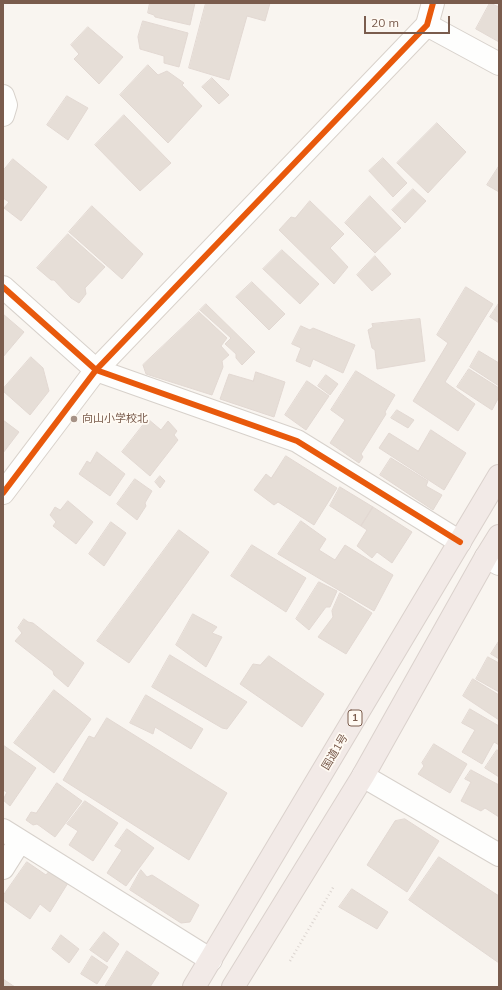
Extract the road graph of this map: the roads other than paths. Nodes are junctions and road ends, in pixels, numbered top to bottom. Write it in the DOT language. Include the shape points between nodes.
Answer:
graph roads {
  1 [pos="433,3"];
  2 [pos="427,25"];
  3 [pos="499,64"];
  4 [pos="3,96"];
  5 [pos="3,115"];
  6 [pos="3,287"];
  7 [pos="96,370"];
  8 [pos="499,476"];
  9 [pos="3,493"];
  10 [pos="499,536"];
  11 [pos="460,542"];
  12 [pos="493,560"];
  13 [pos="364,776"];
  14 [pos="12,836"];
  15 [pos="499,855"];
  16 [pos="3,868"];
  17 [pos="211,960"];
  18 [pos="194,987"];
  19 [pos="233,987"];
  1 -- 2 [label="street"];
  2 -- 3 [label="street"];
  2 -- 7 [label="street"];
  4 -- 5 [label="street" via="6,105"];
  6 -- 7 [label="street"];
  7 -- 9 [label="street"];
  7 -- 11 [label="street" via="297,441"];
  8 -- 11 [label="highway, 国道1号 / 1"];
  10 -- 12 [label="highway"];
  11 -- 17 [label="highway, 国道1号 / 1"];
  12 -- 13 [label="highway"];
  13 -- 15 [label="street"];
  13 -- 19 [label="highway"];
  14 -- 16 [label="street"];
  14 -- 17 [label="street"];
  17 -- 18 [label="highway, 国道1号 / 1"];
}
